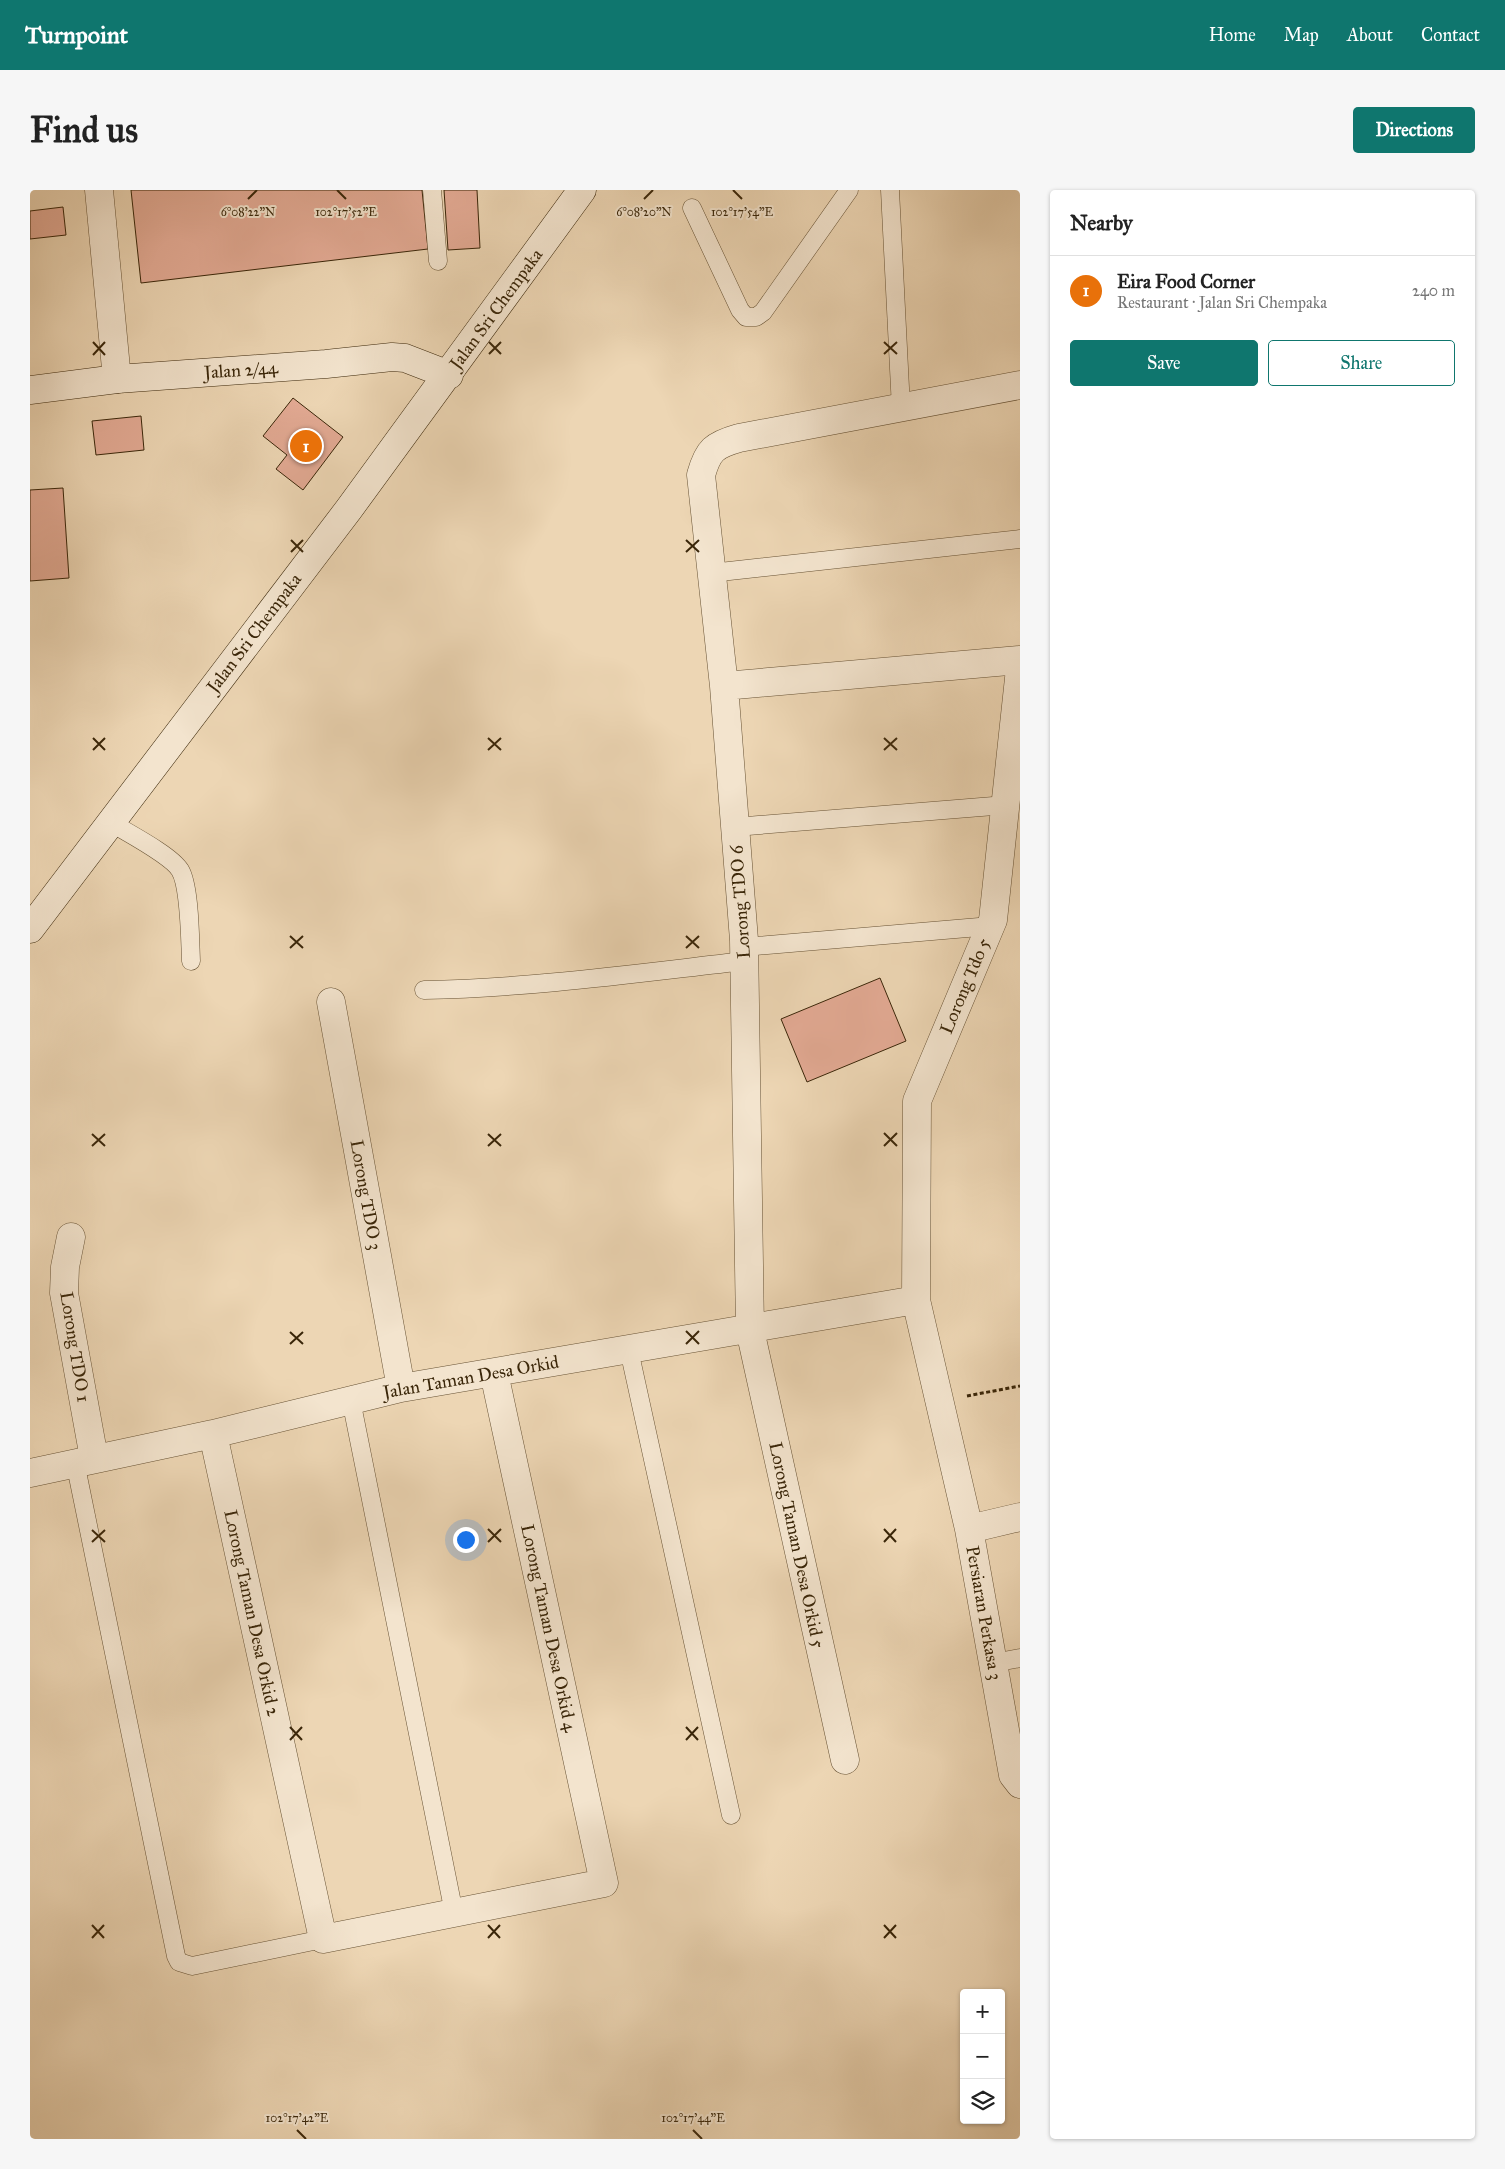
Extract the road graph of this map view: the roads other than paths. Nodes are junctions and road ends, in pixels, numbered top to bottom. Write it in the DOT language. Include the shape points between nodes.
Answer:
graph roads {
  1 [pos="98,190"];
  2 [pos="432,190"];
  3 [pos="582,190"];
  4 [pos="849,190"];
  5 [pos="890,190"];
  6 [pos="692,208"];
  7 [pos="438,262"];
  8 [pos="449,375"];
  9 [pos="117,379"];
  10 [pos="1020,386"];
  11 [pos="30,390"];
  12 [pos="901,408"];
  13 [pos="1020,539"];
  14 [pos="711,573"];
  15 [pos="1020,660"];
  16 [pos="1020,669"];
  17 [pos="724,686"];
  18 [pos="1006,805"];
  19 [pos="110,822"];
  20 [pos="736,827"];
  21 [pos="32,919"];
  22 [pos="991,926"];
  23 [pos="745,954"];
  24 [pos="191,960"];
  25 [pos="424,990"];
  26 [pos="331,1002"];
  27 [pos="71,1237"];
  28 [pos="916,1300"];
  29 [pos="750,1330"];
  30 [pos="630,1350"];
  31 [pos="494,1373"];
  32 [pos="401,1388"];
  33 [pos="351,1400"];
  34 [pos="213,1434"];
  35 [pos="84,1460"];
  36 [pos="30,1473"];
  37 [pos="1020,1517"];
  38 [pos="969,1529"];
  39 [pos="1020,1658"];
  40 [pos="993,1663"];
  41 [pos="845,1760"];
  42 [pos="1020,1784"];
  43 [pos="731,1815"];
  44 [pos="454,1913"];
  45 [pos="323,1939"];
  1 -- 9 [label="street"];
  2 -- 7 [label="lane"];
  3 -- 8 [label="street, Jalan Sri Chempaka"];
  4 -- 6 [label="lane" via="763,312 756,317 746,316 740,310"];
  5 -- 12 [label="lane"];
  8 -- 9 [label="street, Jalan 2/44" via="405,358 392,357"];
  8 -- 19 [label="street, Jalan Sri Chempaka"];
  9 -- 11 [label="street, Jalan 2/44"];
  10 -- 12 [label="street"];
  12 -- 14 [label="street, Lorong TDO 6" via="718,444 706,458 701,476"];
  13 -- 14 [label="lane"];
  14 -- 17 [label="street, Lorong TDO 6"];
  15 -- 17 [label="street"];
  16 -- 18 [label="street, Lorong Tdo 5"];
  17 -- 20 [label="street, Lorong TDO 6"];
  18 -- 20 [label="lane"];
  18 -- 22 [label="street, Lorong Tdo 5"];
  19 -- 21 [label="street, Jalan Sri Chempaka"];
  19 -- 24 [label="lane" via="170,860 180,870 185,884"];
  20 -- 23 [label="street, Lorong TDO 6"];
  22 -- 23 [label="lane"];
  22 -- 28 [label="street, Lorong Tdo 5" via="918,1095"];
  23 -- 25 [label="lane" via="565,982"];
  23 -- 29 [label="street, Lorong TDO 6"];
  26 -- 32 [label="street, Lorong TDO 3"];
  27 -- 35 [label="street, Lorong TDO 1" via="64,1293"];
  28 -- 29 [label="street, Jalan Taman Desa Orkid"];
  28 -- 38 [label="street, Persiaran Perkasa 3"];
  29 -- 30 [label="street, Jalan Taman Desa Orkid"];
  29 -- 41 [label="street, Lorong Taman Desa Orkid 5"];
  30 -- 31 [label="street, Jalan Taman Desa Orkid"];
  30 -- 43 [label="lane"];
  31 -- 32 [label="street, Jalan Taman Desa Orkid"];
  31 -- 44 [label="street, Lorong Taman Desa Orkid 4" via="604,1883"];
  32 -- 33 [label="street, Jalan Taman Desa Orkid"];
  33 -- 34 [label="street, Jalan Taman Desa Orkid"];
  33 -- 44 [label="lane"];
  34 -- 35 [label="street, Jalan Taman Desa Orkid"];
  34 -- 45 [label="street, Lorong Taman Desa Orkid 2"];
  35 -- 36 [label="street, Jalan Taman Desa Orkid"];
  35 -- 45 [label="lane" via="176,1956 179,1962 192,1966"];
  37 -- 38 [label="street, Persiaran Perkasa 3"];
  38 -- 40 [label="street, Persiaran Perkasa 3"];
  39 -- 40 [label="lane"];
  40 -- 42 [label="street, Persiaran Perkasa 3" via="1013,1775"];
  44 -- 45 [label="street"];
}
